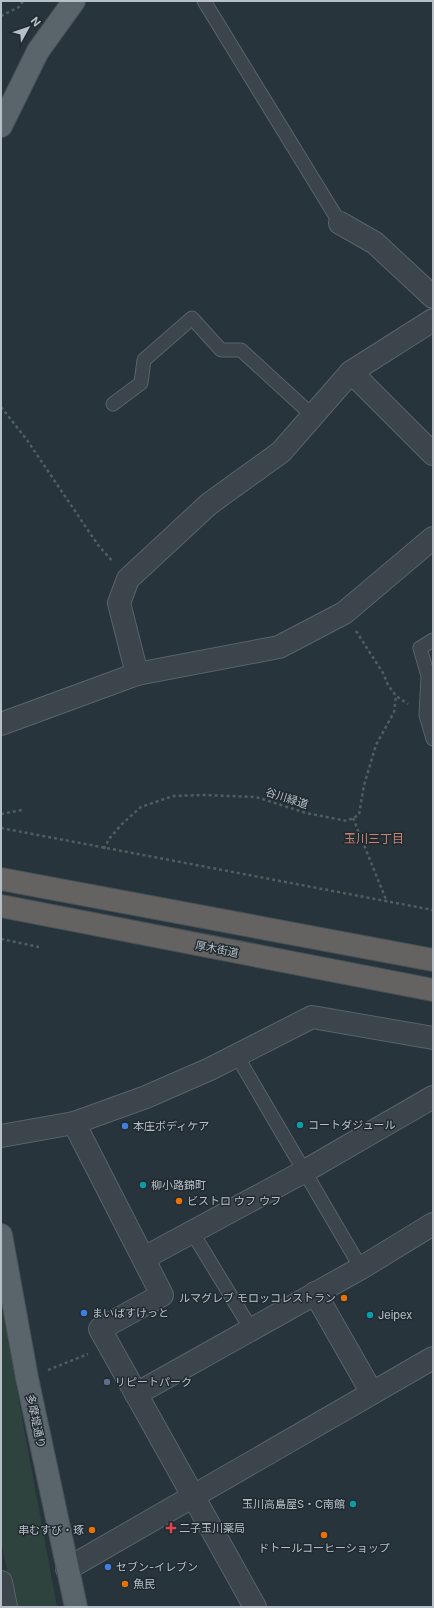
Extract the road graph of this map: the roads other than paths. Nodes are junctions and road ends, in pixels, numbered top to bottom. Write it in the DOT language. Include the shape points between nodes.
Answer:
graph roads {
  1 [pos="74,1"];
  2 [pos="204,1"];
  3 [pos="1,126"];
  4 [pos="340,223"];
  5 [pos="433,297"];
  6 [pos="432,324"];
  7 [pos="351,372"];
  8 [pos="113,404"];
  9 [pos="313,416"];
  10 [pos="433,454"];
  11 [pos="433,538"];
  12 [pos="433,640"];
  13 [pos="137,674"];
  14 [pos="1,724"];
  15 [pos="433,739"];
  16 [pos="1,879"];
  17 [pos="1,906"];
  18 [pos="433,960"];
  19 [pos="433,990"];
  20 [pos="433,1038"];
  21 [pos="237,1056"];
  22 [pos="433,1097"];
  23 [pos="74,1123"];
  24 [pos="1,1136"];
  25 [pos="305,1171"];
  26 [pos="433,1224"];
  27 [pos="192,1232"];
  28 [pos="1,1235"];
  29 [pos="144,1258"];
  30 [pos="361,1268"];
  31 [pos="315,1293"];
  32 [pos="251,1329"];
  33 [pos="433,1358"];
  34 [pos="372,1393"];
  35 [pos="136,1394"];
  36 [pos="194,1497"];
  37 [pos="67,1569"];
  38 [pos="1,1582"];
  39 [pos="6,1607"];
  40 [pos="76,1607"];
  41 [pos="255,1607"];
  1 -- 3 [label="main road" via="38,51"];
  2 -- 4 [label="lane"];
  4 -- 5 [label="street" via="375,243"];
  6 -- 7 [label="street"];
  7 -- 9 [label="street"];
  7 -- 10 [label="street"];
  8 -- 9 [label="lane" via="141,383 144,360 192,318 220,350 241,350"];
  9 -- 13 [label="street" via="281,452 209,504 128,579 119,603"];
  11 -- 13 [label="street" via="344,613 279,647"];
  12 -- 15 [label="lane" via="420,648 428,676 426,715"];
  13 -- 14 [label="street"];
  16 -- 18 [label="highway"];
  17 -- 19 [label="highway, 厚木街道"];
  20 -- 21 [label="street" via="312,1017"];
  21 -- 23 [label="street" via="146,1097"];
  21 -- 25 [label="lane"];
  22 -- 25 [label="street"];
  23 -- 24 [label="street"];
  23 -- 29 [label="street"];
  25 -- 27 [label="street"];
  25 -- 30 [label="lane"];
  26 -- 30 [label="street"];
  27 -- 29 [label="street"];
  27 -- 32 [label="lane"];
  28 -- 37 [label="main road, 多摩堤通り" via="27,1378"];
  29 -- 35 [label="street" via="162,1295 100,1329"];
  30 -- 31 [label="street"];
  31 -- 32 [label="street"];
  31 -- 34 [label="street"];
  32 -- 35 [label="street"];
  33 -- 34 [label="street"];
  34 -- 36 [label="street"];
  35 -- 36 [label="street"];
  36 -- 37 [label="street"];
  36 -- 41 [label="street"];
  37 -- 40 [label="main road, 多摩堤通り"];
  38 -- 39 [label="street"];
}
